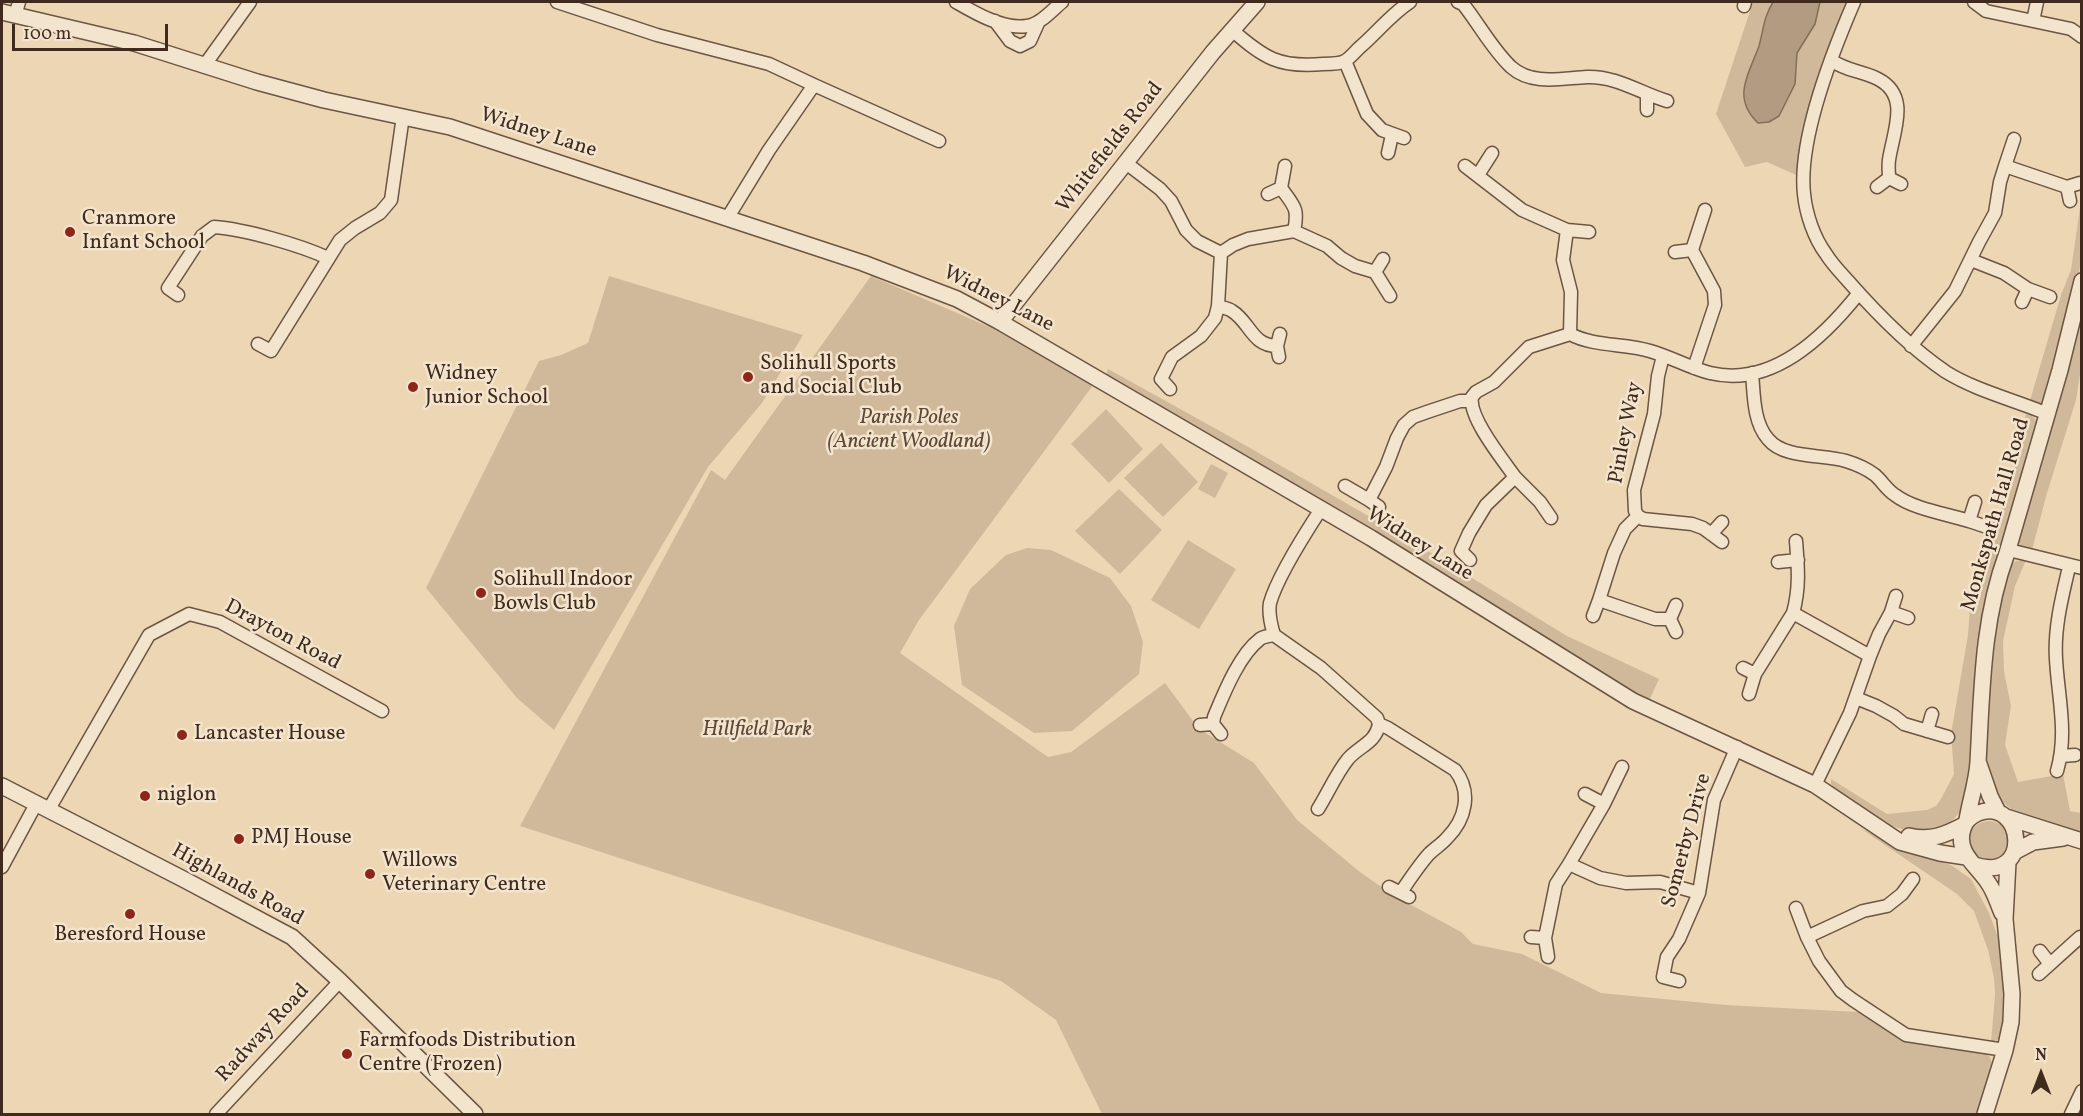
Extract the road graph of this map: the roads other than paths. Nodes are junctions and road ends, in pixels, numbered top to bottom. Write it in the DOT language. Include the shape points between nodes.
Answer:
graph roads {
  1 [pos="250,2"];
  2 [pos="557,2"];
  3 [pos="956,2"];
  4 [pos="1062,2"];
  5 [pos="1257,2"];
  6 [pos="1410,2"];
  7 [pos="1458,2"];
  8 [pos="1854,2"];
  9 [pos="1974,2"];
  10 [pos="2037,2"];
  11 [pos="573,4"];
  12 [pos="12,10"];
  13 [pos="995,21"];
  14 [pos="1039,21"];
  15 [pos="2033,21"];
  16 [pos="1232,30"];
  17 [pos="2082,37"];
  18 [pos="1831,60"];
  19 [pos="1345,61"];
  20 [pos="204,66"];
  21 [pos="814,85"];
  22 [pos="1647,95"];
  23 [pos="1667,101"];
  24 [pos="1647,110"];
  25 [pos="403,116"];
  26 [pos="2014,139"];
  27 [pos="939,141"];
  28 [pos="1388,153"];
  29 [pos="1492,153"];
  30 [pos="1126,163"];
  31 [pos="1285,166"];
  32 [pos="1465,166"];
  33 [pos="2005,166"];
  34 [pos="1478,175"];
  35 [pos="1889,178"];
  36 [pos="2080,183"];
  37 [pos="1901,184"];
  38 [pos="1877,187"];
  39 [pos="2067,187"];
  40 [pos="1281,188"];
  41 [pos="1268,194"];
  42 [pos="2070,201"];
  43 [pos="1705,210"];
  44 [pos="728,217"];
  45 [pos="1567,230"];
  46 [pos="1294,231"];
  47 [pos="1589,232"];
  48 [pos="1692,250"];
  49 [pos="1675,252"];
  50 [pos="1221,253"];
  51 [pos="328,258"];
  52 [pos="1383,259"];
  53 [pos="1971,260"];
  54 [pos="1375,272"];
  55 [pos="2081,283"];
  56 [pos="2028,289"];
  57 [pos="1858,293"];
  58 [pos="178,295"];
  59 [pos="1390,296"];
  60 [pos="2050,297"];
  61 [pos="2022,302"];
  62 [pos="1218,306"];
  63 [pos="1000,321"];
  64 [pos="1570,334"];
  65 [pos="258,344"];
  66 [pos="1278,346"];
  67 [pos="1911,346"];
  68 [pos="1663,356"];
  69 [pos="1694,368"];
  70 [pos="1752,373"];
  71 [pos="1170,390"];
  72 [pos="1471,401"];
  73 [pos="2046,416"];
  74 [pos="1515,477"];
  75 [pos="1345,486"];
  76 [pos="1975,502"];
  77 [pos="1321,509"];
  78 [pos="1638,516"];
  79 [pos="1551,519"];
  80 [pos="1969,521"];
  81 [pos="1722,522"];
  82 [pos="1990,528"];
  83 [pos="1711,534"];
  84 [pos="1796,541"];
  85 [pos="1722,542"];
  86 [pos="2007,553"];
  87 [pos="1470,560"];
  88 [pos="1798,560"];
  89 [pos="1778,562"];
  90 [pos="2075,568"];
  91 [pos="1896,596"];
  92 [pos="1599,600"];
  93 [pos="1676,605"];
  94 [pos="1891,612"];
  95 [pos="1793,613"];
  96 [pos="1593,616"];
  97 [pos="1908,618"];
  98 [pos="1670,619"];
  99 [pos="1676,632"];
  100 [pos="1274,635"];
  101 [pos="1870,656"];
  102 [pos="1743,668"];
  103 [pos="1755,674"];
  104 [pos="1749,694"];
  105 [pos="1856,698"];
  106 [pos="382,711"];
  107 [pos="1932,714"];
  108 [pos="1379,724"];
  109 [pos="1211,728"];
  110 [pos="1927,731"];
  111 [pos="1948,737"];
  112 [pos="1737,747"];
  113 [pos="2075,755"];
  114 [pos="2061,756"];
  115 [pos="1978,764"];
  116 [pos="1622,767"];
  117 [pos="2057,771"];
  118 [pos="1815,785"];
  119 [pos="2,786"];
  120 [pos="1584,794"];
  121 [pos="1326,804"];
  122 [pos="1604,804"];
  123 [pos="42,806"];
  124 [pos="2002,814"];
  125 [pos="1966,823"];
  126 [pos="1886,832"];
  127 [pos="2075,839"];
  128 [pos="2011,857"];
  129 [pos="1970,861"];
  130 [pos="1569,864"];
  131 [pos="2,867"];
  132 [pos="1913,879"];
  133 [pos="1399,892"];
  134 [pos="1699,893"];
  135 [pos="1796,908"];
  136 [pos="2005,919"];
  137 [pos="1531,937"];
  138 [pos="1807,937"];
  139 [pos="2081,937"];
  140 [pos="1545,938"];
  141 [pos="2040,951"];
  142 [pos="1548,957"];
  143 [pos="2050,964"];
  144 [pos="2039,974"];
  145 [pos="340,981"];
  146 [pos="1678,981"];
  147 [pos="2005,1050"];
  148 [pos="2082,1091"];
  149 [pos="216,1114"];
  150 [pos="475,1114"];
  151 [pos="1985,1114"];
  152 [pos="2071,1114"];
  1 -- 20 [label="street"];
  2 -- 11 [label="street"];
  3 -- 13 [label="street"];
  4 -- 14 [label="street"];
  5 -- 16 [label="street, Whitefields Road"];
  6 -- 19 [label="street"];
  7 -- 22 [label="street" via="1512,68 1545,80 1613,79"];
  8 -- 18 [label="street"];
  9 -- 15 [label="street" via="1986,11"];
  10 -- 15 [label="street"];
  11 -- 21 [label="street" via="657,35 770,63"];
  12 -- 20 [label="street, Widney Lane"];
  13 -- 14 [label="street" via="1028,26"];
  13 -- 14 [label="street" via="1010,41 1020,46 1030,41"];
  15 -- 17 [label="street" via="2071,29"];
  16 -- 19 [label="street" via="1257,52 1281,62 1313,65"];
  16 -- 30 [label="street, Whitefields Road"];
  18 -- 35 [label="street" via="1844,69 1880,80 1893,91 1898,105"];
  18 -- 57 [label="street" via="1810,130 1804,195 1812,226 1825,253"];
  19 -- 28 [label="street" via="1367,114 1382,130 1398,137"];
  20 -- 25 [label="street, Widney Lane" via="324,100"];
  21 -- 27 [label="street"];
  21 -- 44 [label="street"];
  22 -- 23 [label="street"];
  22 -- 24 [label="street"];
  25 -- 44 [label="street, Widney Lane" via="450,127"];
  25 -- 51 [label="street" via="391,200 380,213 340,240"];
  26 -- 33 [label="street"];
  29 -- 34 [label="street"];
  30 -- 50 [label="street" via="1171,201 1197,241"];
  30 -- 63 [label="street, Whitefields Road"];
  31 -- 40 [label="street"];
  32 -- 34 [label="street"];
  33 -- 39 [label="street"];
  33 -- 53 [label="street" via="1995,213"];
  34 -- 45 [label="street" via="1522,210"];
  35 -- 37 [label="street"];
  35 -- 38 [label="street"];
  36 -- 39 [label="street"];
  39 -- 42 [label="street"];
  40 -- 41 [label="street"];
  40 -- 46 [label="street" via="1297,215"];
  43 -- 48 [label="street"];
  44 -- 63 [label="street, Widney Lane" via="910,280"];
  45 -- 47 [label="street"];
  45 -- 64 [label="street" via="1563,260 1571,292"];
  46 -- 50 [label="street" via="1248,239"];
  46 -- 54 [label="street" via="1327,246 1355,266"];
  48 -- 49 [label="street"];
  48 -- 69 [label="street" via="1714,291 1715,305"];
  50 -- 62 [label="street"];
  51 -- 58 [label="street" via="214,227 202,236 168,288"];
  51 -- 65 [label="street" via="271,351"];
  52 -- 54 [label="street"];
  53 -- 56 [label="street" via="2004,273"];
  53 -- 67 [label="street" via="1955,291"];
  54 -- 59 [label="street"];
  55 -- 73 [label="street, Monkspath Hall Road"];
  56 -- 60 [label="street"];
  56 -- 61 [label="street"];
  57 -- 67 [label="street"];
  57 -- 70 [label="street" via="1794,357"];
  62 -- 66 [label="street" via="1231,310 1268,346"];
  62 -- 71 [label="street" via="1210,326 1172,357 1156,381"];
  63 -- 77 [label="street, Widney Lane"];
  64 -- 68 [label="street" via="1583,341"];
  64 -- 72 [label="street" via="1529,347 1494,382 1476,392"];
  67 -- 73 [label="street" via="1947,373"];
  68 -- 69 [label="street"];
  68 -- 78 [label="street, Pinley Way" via="1654,414 1635,490"];
  69 -- 70 [label="street" via="1712,374"];
  70 -- 80 [label="street" via="1759,423 1768,440 1779,448 1848,461 1875,475 1894,495 1909,503"];
  72 -- 74 [label="street" via="1488,440"];
  72 -- 75 [label="street" via="1413,417 1404,425 1374,503"];
  73 -- 86 [label="street, Monkspath Hall Road"];
  74 -- 79 [label="street"];
  74 -- 87 [label="street" via="1486,505 1469,533 1461,551"];
  76 -- 80 [label="street"];
  77 -- 100 [label="street" via="1270,604"];
  77 -- 112 [label="street, Widney Lane" via="1612,689 1665,717"];
  78 -- 83 [label="street" via="1692,524"];
  78 -- 92 [label="street" via="1617,545"];
  80 -- 82 [label="street"];
  81 -- 83 [label="street"];
  83 -- 85 [label="street"];
  84 -- 88 [label="street"];
  86 -- 90 [label="street" via="2013,551"];
  86 -- 115 [label="street, Monkspath Hall Road" via="1996,582 1986,642"];
  88 -- 89 [label="street"];
  88 -- 95 [label="street" via="1798,594"];
  90 -- 114 [label="street" via="2057,630 2063,722"];
  91 -- 94 [label="street"];
  92 -- 96 [label="street"];
  92 -- 98 [label="street" via="1655,619"];
  93 -- 98 [label="street"];
  94 -- 97 [label="street"];
  94 -- 101 [label="street"];
  95 -- 101 [label="street"];
  95 -- 103 [label="street"];
  98 -- 99 [label="street"];
  100 -- 108 [label="street" via="1321,668"];
  100 -- 109 [label="street" via="1262,638 1238,666"];
  101 -- 105 [label="street"];
  102 -- 103 [label="street"];
  103 -- 104 [label="street"];
  105 -- 110 [label="street" via="1904,724"];
  105 -- 118 [label="street"];
  106 -- 123 [label="street, Drayton Road" via="220,622 189,614 149,635"];
  107 -- 110 [label="street"];
  108 -- 121 [label="street" via="1372,741 1350,757"];
  108 -- 133 [label="street" via="1455,770 1465,790 1461,819"];
  110 -- 111 [label="street"];
  112 -- 118 [label="street, Widney Lane"];
  112 -- 134 [label="street, Somerby Drive" via="1714,801"];
  113 -- 114 [label="street"];
  114 -- 117 [label="street"];
  115 -- 124 [label="street, Monkspath Hall Road" via="1990,796"];
  115 -- 125 [label="street, Monkspath Hall Road"];
  116 -- 122 [label="street"];
  118 -- 126 [label="street, Widney Lane"];
  119 -- 123 [label="street, Highlands Road"];
  120 -- 122 [label="street"];
  122 -- 130 [label="street"];
  123 -- 131 [label="street, Drayton Road"];
  123 -- 145 [label="street, Highlands Road" via="292,937"];
  124 -- 125 [label="street" via="1982,812"];
  124 -- 127 [label="street"];
  124 -- 128 [label="street" via="2016,835"];
  125 -- 126 [label="street, Widney Lane" via="1942,836 1922,839"];
  125 -- 129 [label="street" via="1962,841"];
  126 -- 129 [label="street, Widney Lane" via="1900,842"];
  127 -- 128 [label="street" via="2034,842"];
  128 -- 129 [label="street" via="1992,868"];
  128 -- 136 [label="street"];
  129 -- 136 [label="street" via="1991,887"];
  130 -- 134 [label="street" via="1600,878 1626,883 1660,882"];
  130 -- 140 [label="street" via="1556,884"];
  132 -- 138 [label="street" via="1887,906 1863,911"];
  134 -- 146 [label="street, Somerby Drive" via="1658,978"];
  135 -- 138 [label="street"];
  136 -- 147 [label="street" via="2012,994"];
  137 -- 140 [label="street"];
  138 -- 147 [label="street" via="1841,991 1906,1035"];
  139 -- 143 [label="street"];
  140 -- 142 [label="street"];
  141 -- 143 [label="street"];
  143 -- 144 [label="street"];
  145 -- 149 [label="street, Radway Road"];
  145 -- 150 [label="street, Highlands Road"];
  147 -- 151 [label="street"];
  148 -- 152 [label="street"];
}
